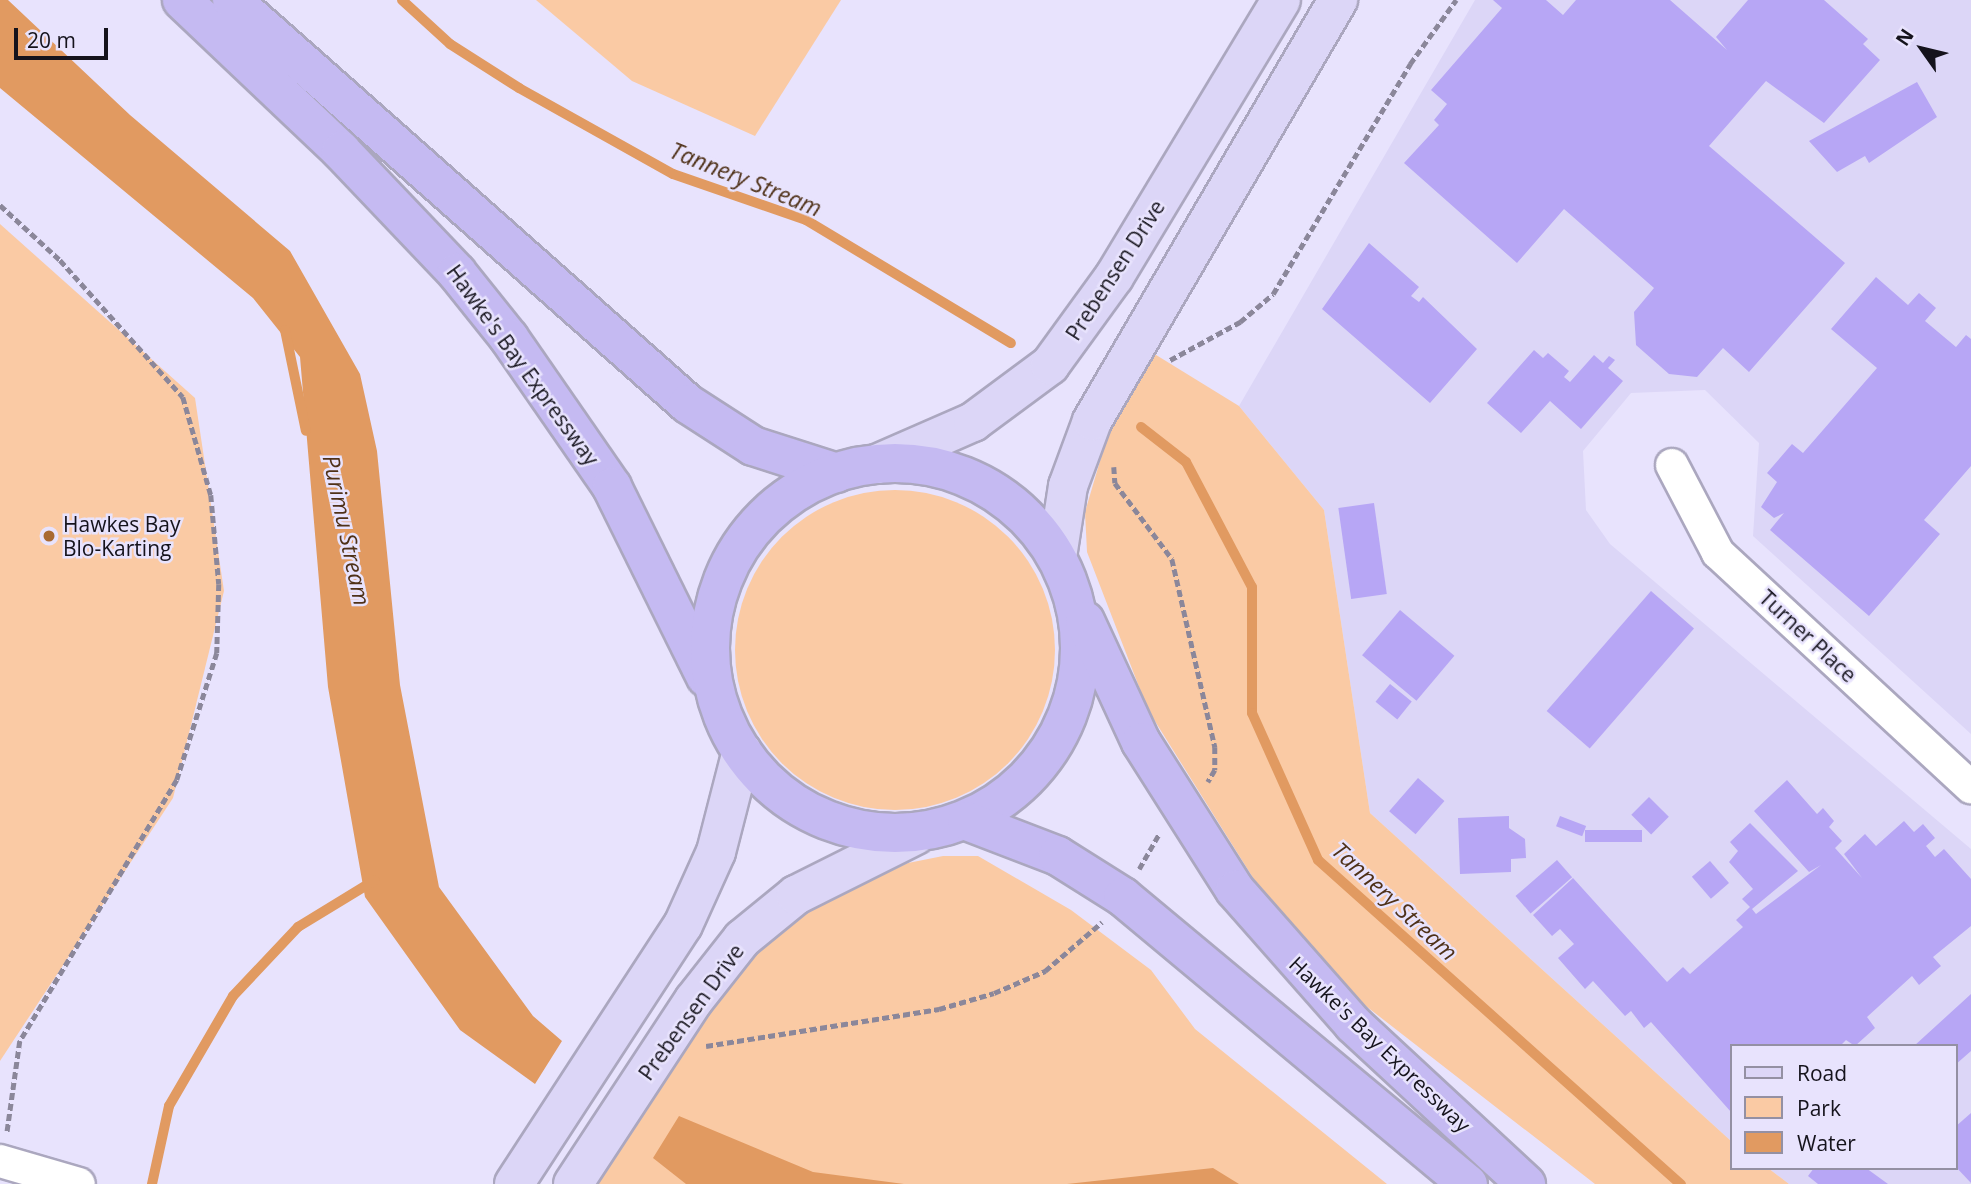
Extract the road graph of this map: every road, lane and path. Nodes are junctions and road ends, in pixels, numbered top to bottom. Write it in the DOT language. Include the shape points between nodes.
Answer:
graph roads {
  1 [pos="182,0"];
  2 [pos="232,0"];
  3 [pos="1281,0"];
  4 [pos="1338,0"];
  5 [pos="0,205"];
  6 [pos="877,464"];
  7 [pos="1672,465"];
  8 [pos="837,473"];
  9 [pos="1057,557"];
  10 [pos="1078,606"];
  11 [pos="712,688"];
  12 [pos="742,751"];
  13 [pos="1971,787"];
  14 [pos="967,821"];
  15 [pos="916,835"];
  16 [pos="2,1159"];
  17 [pos="79,1184"];
  18 [pos="514,1184"];
  19 [pos="573,1184"];
  20 [pos="1468,1184"];
  21 [pos="1526,1184"];
  1 -- 11 [label="highway, Hawke's Bay Expressway" via="341,151 457,272 509,338 612,487"];
  2 -- 8 [label="highway" via="688,404 753,446"];
  3 -- 6 [label="main road, Prebensen Drive" via="1114,277 1050,365 973,422"];
  4 -- 9 [label="main road" via="1092,421 1068,486"];
  5 -- 16 [label="path" via="60,260 183,397 211,495 219,584 217,653 207,700 157,821 20,1041"];
  6 -- 8 [label="highway, Hawke's Bay Expressway"];
  6 -- 9 [label="highway, Hawke's Bay Expressway" via="933,467 991,489 1022,513"];
  7 -- 13 [label="street, Turner Place" via="1718,553"];
  8 -- 11 [label="highway, Hawke's Bay Expressway" via="785,499 733,558 712,617"];
  9 -- 10 [label="highway, Hawke's Bay Expressway"];
  10 -- 14 [label="highway" via="1081,657 1060,733 1029,776"];
  10 -- 21 [label="highway, Hawke's Bay Expressway" via="1141,742 1235,890 1353,1024"];
  11 -- 12 [label="highway, Hawke's Bay Expressway"];
  12 -- 15 [label="highway, Hawke's Bay Expressway" via="798,807 852,827"];
  12 -- 18 [label="main road" via="716,852 683,925"];
  14 -- 15 [label="highway"];
  14 -- 20 [label="highway" via="1058,856 1123,897"];
  15 -- 19 [label="main road, Prebensen Drive" via="796,895 742,939 694,1000"];
  16 -- 17 [label="street"];
}
